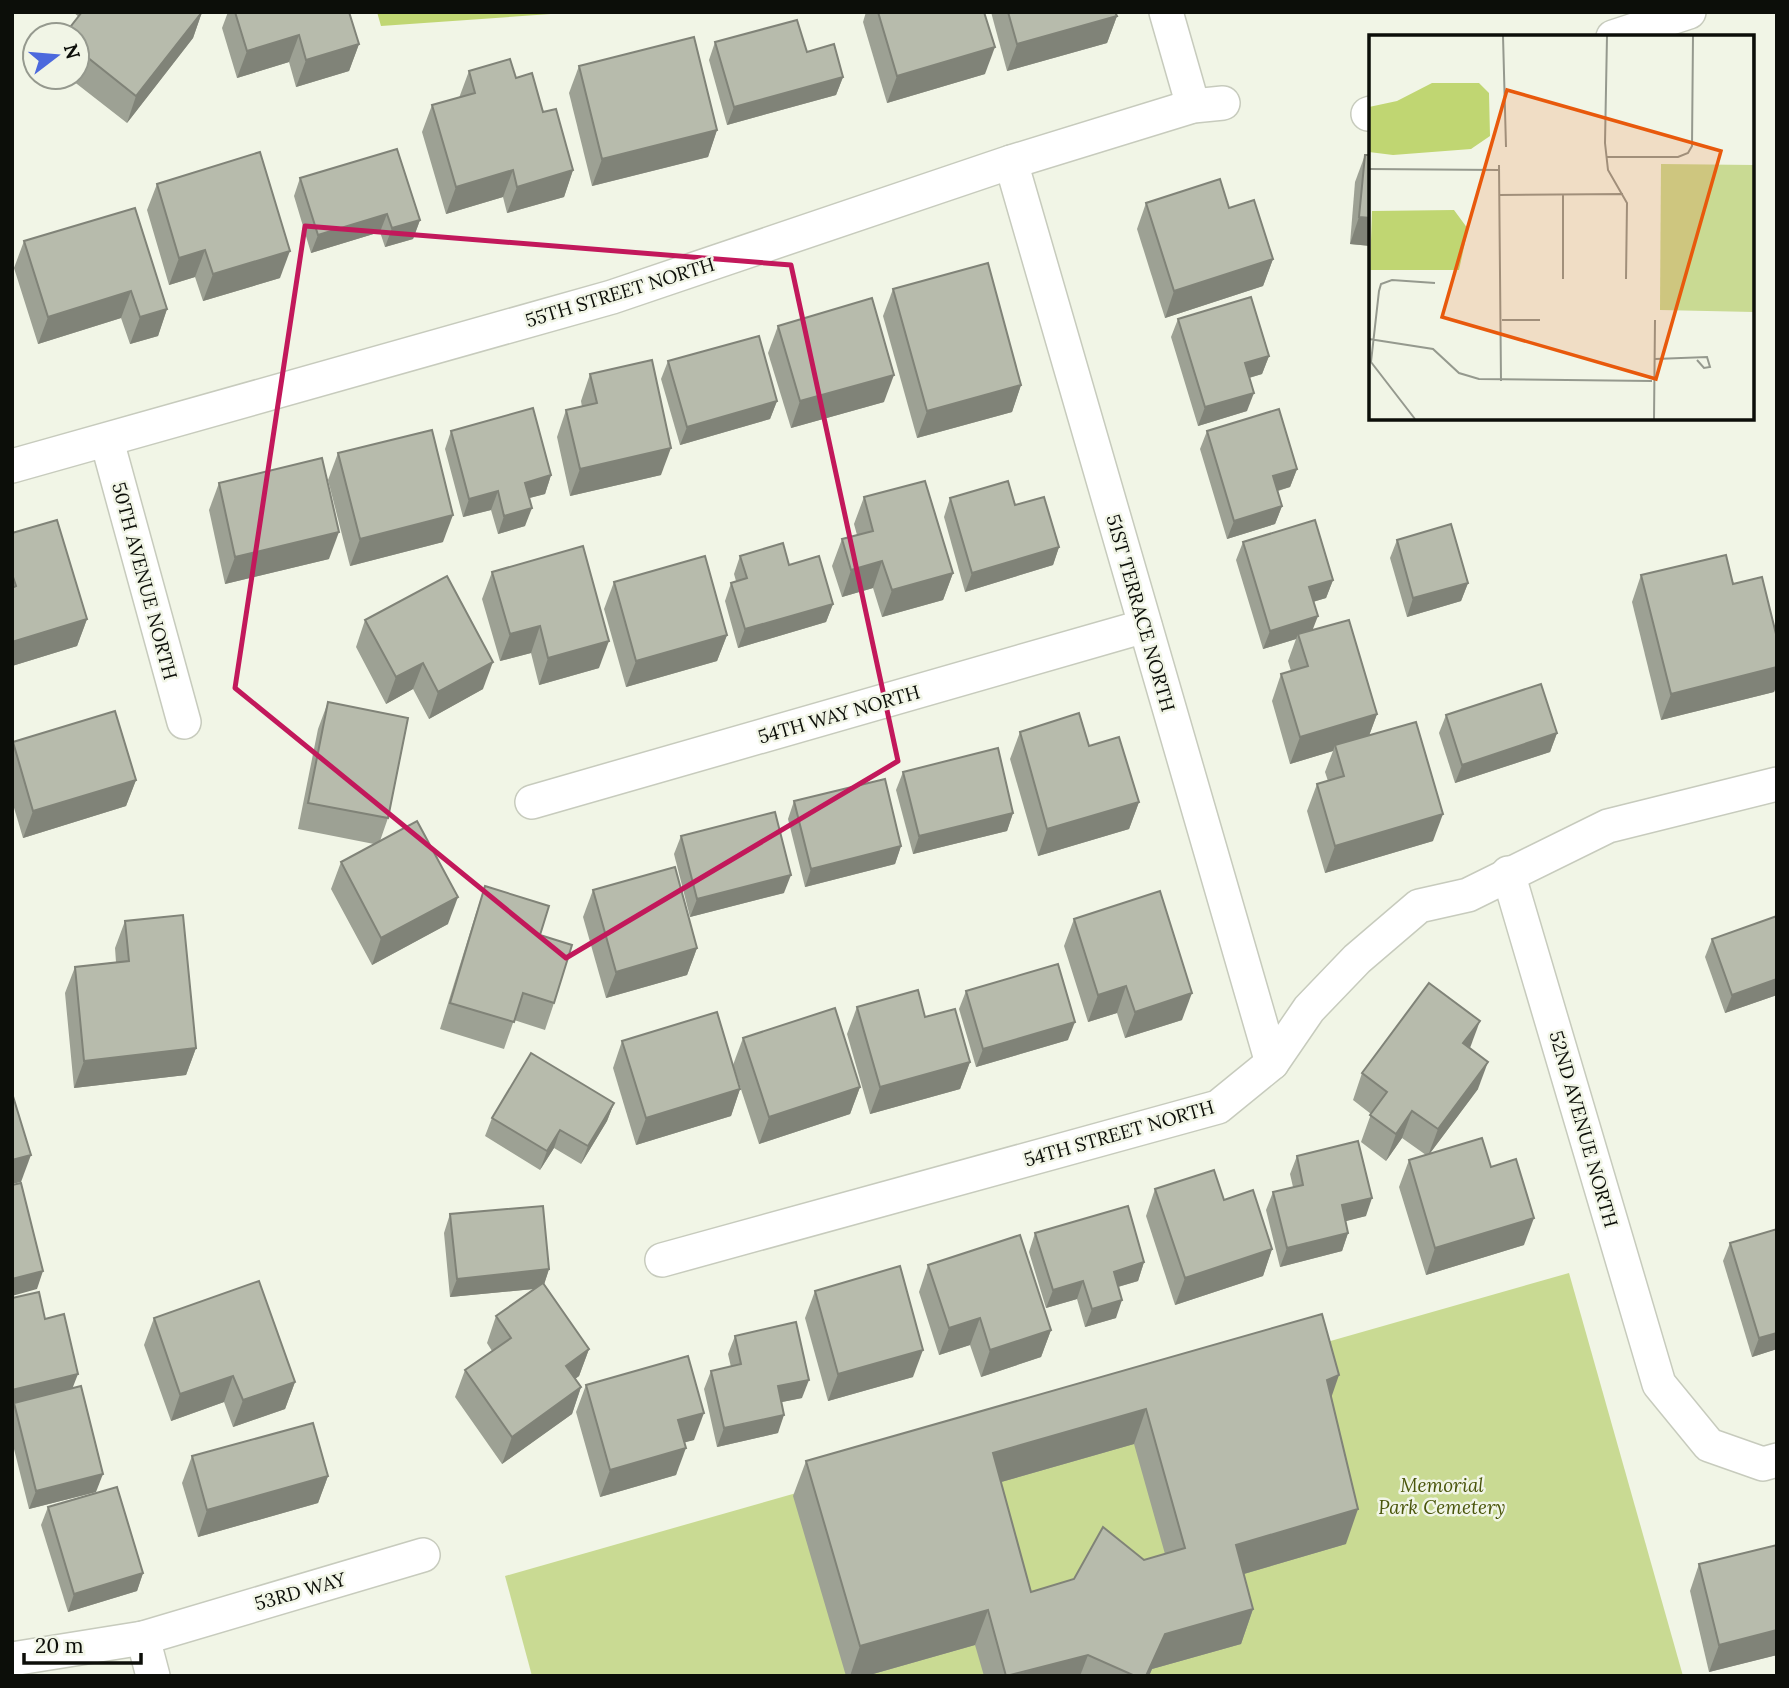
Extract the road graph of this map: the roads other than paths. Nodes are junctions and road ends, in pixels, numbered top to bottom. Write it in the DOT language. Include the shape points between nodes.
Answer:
graph roads {
  1 [pos="1166,12"];
  2 [pos="1689,12"];
  3 [pos="1619,35"];
  4 [pos="1011,162"];
  5 [pos="107,441"];
  6 [pos="12,466"];
  7 [pos="1145,626"];
  8 [pos="184,722"];
  9 [pos="1777,784"];
  10 [pos="533,802"];
  11 [pos="1508,873"];
  12 [pos="1272,1063"];
  13 [pos="662,1260"];
  14 [pos="1777,1460"];
  15 [pos="423,1555"];
  16 [pos="143,1638"];
  17 [pos="12,1660"];
  18 [pos="153,1676"];
  1 -- 4 [label="street, 55TH STREET NORTH" via="1208,105"];
  2 -- 3 [label="street"];
  4 -- 5 [label="street, 55TH STREET NORTH" via="612,298"];
  4 -- 7 [label="street, 51ST TERRACE NORTH"];
  5 -- 6 [label="street, 55TH STREET NORTH"];
  5 -- 8 [label="street, 50TH AVENUE NORTH"];
  7 -- 10 [label="street, 54TH WAY NORTH"];
  7 -- 12 [label="street, 51ST TERRACE NORTH"];
  9 -- 11 [label="street, 54TH STREET NORTH" via="1608,826"];
  11 -- 12 [label="street, 54TH STREET NORTH" via="1468,895 1419,906 1357,959 1309,1009"];
  11 -- 14 [label="street, 52ND AVENUE NORTH" via="1659,1384 1709,1445 1763,1464"];
  12 -- 13 [label="street, 54TH STREET NORTH" via="1217,1107"];
  15 -- 16 [label="street, 53RD WAY"];
  16 -- 17 [label="street, 53RD WAY"];
  16 -- 18 [label="street"];
}
